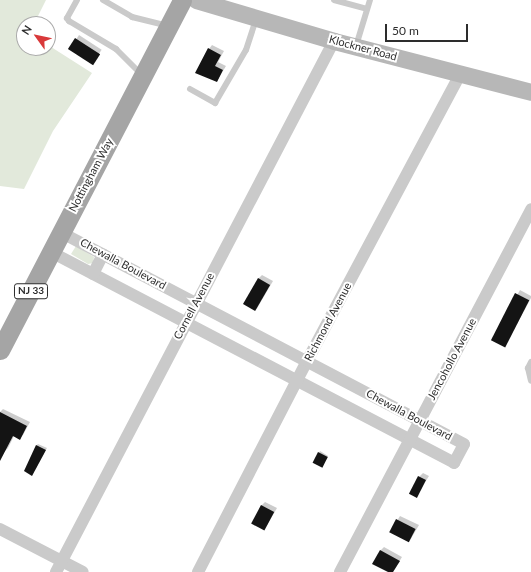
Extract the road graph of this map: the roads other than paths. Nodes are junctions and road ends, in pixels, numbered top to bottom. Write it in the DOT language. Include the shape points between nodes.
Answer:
graph roads {
  1 [pos="77,0"];
  2 [pos="103,0"];
  3 [pos="182,0"];
  4 [pos="196,0"];
  5 [pos="334,0"];
  6 [pos="370,0"];
  7 [pos="354,3"];
  8 [pos="367,9"];
  9 [pos="257,18"];
  10 [pos="168,26"];
  11 [pos="334,41"];
  12 [pos="356,46"];
  13 [pos="460,74"];
  14 [pos="143,76"];
  15 [pos="190,89"];
  16 [pos="531,92"];
  17 [pos="531,209"];
  18 [pos="61,232"];
  19 [pos="51,252"];
  20 [pos="103,254"];
  21 [pos="93,274"];
  22 [pos="196,302"];
  23 [pos="186,322"];
  24 [pos="0,350"];
  25 [pos="307,361"];
  26 [pos="531,362"];
  27 [pos="297,381"];
  28 [pos="531,381"];
  29 [pos="420,420"];
  30 [pos="410,440"];
  31 [pos="0,529"];
  32 [pos="62,561"];
  33 [pos="56,572"];
  34 [pos="83,572"];
  35 [pos="198,572"];
  36 [pos="340,572"];
  1 -- 14 [label="lane" via="67,18 69,21 116,49"];
  2 -- 10 [label="lane" via="132,17"];
  3 -- 10 [label="main road, Nottingham Way / NJ 33"];
  4 -- 9 [label="main road, Klockner Road"];
  5 -- 7 [label="lane"];
  6 -- 8 [label="lane"];
  7 -- 8 [label="lane"];
  8 -- 12 [label="lane"];
  9 -- 11 [label="main road, Klockner Road"];
  9 -- 15 [label="lane" via="246,50 215,103"];
  10 -- 14 [label="main road, Nottingham Way / NJ 33"];
  11 -- 12 [label="main road, Klockner Road"];
  11 -- 22 [label="street, Cornell Avenue"];
  12 -- 13 [label="main road, Klockner Road"];
  13 -- 16 [label="main road, Klockner Road"];
  13 -- 25 [label="street, Richmond Avenue"];
  14 -- 18 [label="main road, Nottingham Way / NJ 33"];
  17 -- 29 [label="street, Jencohollo Avenue"];
  18 -- 19 [label="main road, Nottingham Way / NJ 33"];
  18 -- 20 [label="street, Chewalla Boulevard"];
  19 -- 21 [label="street, Chewalla Boulevard"];
  19 -- 24 [label="main road, Nottingham Way / NJ 33"];
  20 -- 21 [label="street"];
  20 -- 22 [label="street, Chewalla Boulevard"];
  21 -- 23 [label="street, Chewalla Boulevard"];
  22 -- 23 [label="street, Cornell Avenue"];
  22 -- 25 [label="street, Chewalla Boulevard"];
  23 -- 27 [label="street, Chewalla Boulevard"];
  23 -- 32 [label="street, Cornell Avenue"];
  25 -- 27 [label="street, Richmond Avenue"];
  25 -- 29 [label="street, Chewalla Boulevard"];
  26 -- 28 [label="lane" via="528,368"];
  27 -- 30 [label="street, Chewalla Boulevard"];
  27 -- 35 [label="street, Richmond Avenue"];
  29 -- 30 [label="street, Jencohollo Avenue"];
  29 -- 30 [label="street, Chewalla Boulevard" via="464,444 454,462"];
  30 -- 36 [label="street, Jencohollo Avenue"];
  31 -- 32 [label="street"];
  32 -- 33 [label="street, Cornell Avenue"];
  32 -- 34 [label="street"];
}
